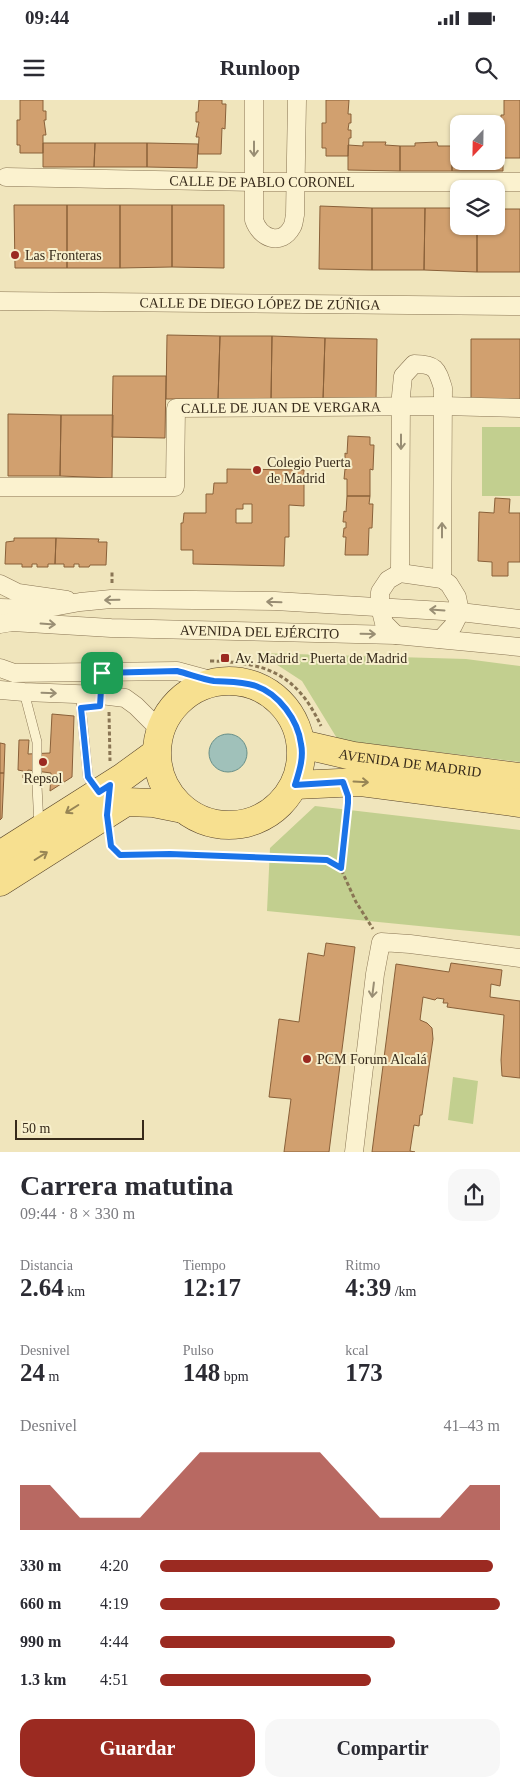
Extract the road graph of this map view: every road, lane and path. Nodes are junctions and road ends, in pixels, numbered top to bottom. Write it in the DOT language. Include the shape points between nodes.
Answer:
graph roads {
  1 [pos="254,100"];
  2 [pos="297,100"];
  3 [pos="6,177"];
  4 [pos="254,182"];
  5 [pos="295,182"];
  6 [pos="520,182"];
  7 [pos="0,301"];
  8 [pos="520,306"];
  9 [pos="401,406"];
  10 [pos="442,406"];
  11 [pos="520,408"];
  12 [pos="0,488"];
  13 [pos="400,573"];
  14 [pos="442,579"];
  15 [pos="0,584"];
  16 [pos="80,602"];
  17 [pos="380,607"];
  18 [pos="0,608"];
  19 [pos="460,612"];
  20 [pos="520,619"];
  21 [pos="0,624"];
  22 [pos="396,634"];
  23 [pos="441,639"];
  24 [pos="520,647"];
  25 [pos="0,668"];
  26 [pos="209,671"];
  27 [pos="0,690"];
  28 [pos="24,692"];
  29 [pos="82,694"];
  30 [pos="109,712"];
  31 [pos="327,731"];
  32 [pos="158,741"];
  33 [pos="301,744"];
  34 [pos="520,777"];
  35 [pos="343,782"];
  36 [pos="295,785"];
  37 [pos="105,797"];
  38 [pos="520,802"];
  39 [pos="183,809"];
  40 [pos="40,830"];
  41 [pos="0,855"];
  42 [pos="341,868"];
  43 [pos="0,882"];
  44 [pos="381,942"];
  45 [pos="520,958"];
  46 [pos="354,1152"];
  1 -- 4 [label="street, one-way"];
  2 -- 5 [label="street"];
  3 -- 4 [label="street, CALLE DE PABLO CORONEL"];
  4 -- 5 [label="street, CALLE DE PABLO CORONEL"];
  4 -- 5 [label="street" via="257,229 265,236 275,238 293,226"];
  5 -- 6 [label="street, CALLE DE PABLO CORONEL"];
  7 -- 8 [label="street, CALLE DE DIEGO LÓPEZ DE ZÚÑIGA"];
  9 -- 10 [label="street, CALLE DE JUAN DE VERGARA"];
  9 -- 10 [label="street" via="403,376 414,364 426,364 438,372 443,388"];
  9 -- 12 [label="street, CALLE DE JUAN DE VERGARA" via="176,408 175,487"];
  9 -- 13 [label="street, one-way"];
  10 -- 11 [label="street, CALLE DE JUAN DE VERGARA"];
  14 -- 10 [label="street, one-way"];
  13 -- 14 [label="street"];
  13 -- 17 [label="street" via="388,580 380,592"];
  14 -- 19 [label="street" via="457,597"];
  15 -- 16 [label="street, AVENIDA DEL EJÉRCITO" via="18,594"];
  17 -- 16 [label="street, AVENIDA DEL EJÉRCITO, one-way" via="275,601"];
  16 -- 18 [label="street, AVENIDA DEL EJÉRCITO" via="42,609"];
  19 -- 17 [label="street, AVENIDA DEL EJÉRCITO, one-way"];
  17 -- 22 [label="street" via="384,623"];
  19 -- 20 [label="street, AVENIDA DEL EJÉRCITO"];
  19 -- 23 [label="street"];
  21 -- 22 [label="street, AVENIDA DEL EJÉRCITO, one-way"];
  22 -- 23 [label="street, AVENIDA DEL EJÉRCITO"];
  23 -- 24 [label="street, AVENIDA DEL EJÉRCITO"];
  25 -- 26 [label="street" via="14,673"];
  26 -- 31 [label="path" via="232,662 265,668 302,693"];
  26 -- 32 [label="main road" via="197,688 172,708"];
  26 -- 33 [label="main road" via="257,687 277,698 293,719"];
  27 -- 28 [label="street"];
  28 -- 29 [label="street, one-way"];
  28 -- 40 [label="lane" via="37,742"];
  29 -- 32 [label="street" via="125,698 143,712"];
  29 -- 37 [label="lane" via="88,777"];
  30 -- 37 [label="path"];
  32 -- 37 [label="main road"];
  32 -- 39 [label="main road" via="159,772 167,790"];
  33 -- 34 [label="main road, AVENIDA DE MADRID" via="352,756"];
  33 -- 36 [label="main road" via="301,765"];
  35 -- 36 [label="main road, AVENIDA DE MADRID"];
  35 -- 38 [label="main road, AVENIDA DE MADRID, one-way"];
  35 -- 42 [label="path" via="348,803"];
  36 -- 39 [label="main road" via="276,810 252,823 228,826 203,821"];
  37 -- 39 [label="main road"];
  37 -- 40 [label="main road, one-way"];
  37 -- 42 [label="path" via="111,846 120,855 327,860"];
  43 -- 37 [label="main road, one-way"];
  40 -- 41 [label="main road"];
  42 -- 44 [label="path" via="356,902"];
  44 -- 45 [label="street"];
  44 -- 46 [label="street, one-way"];
}
